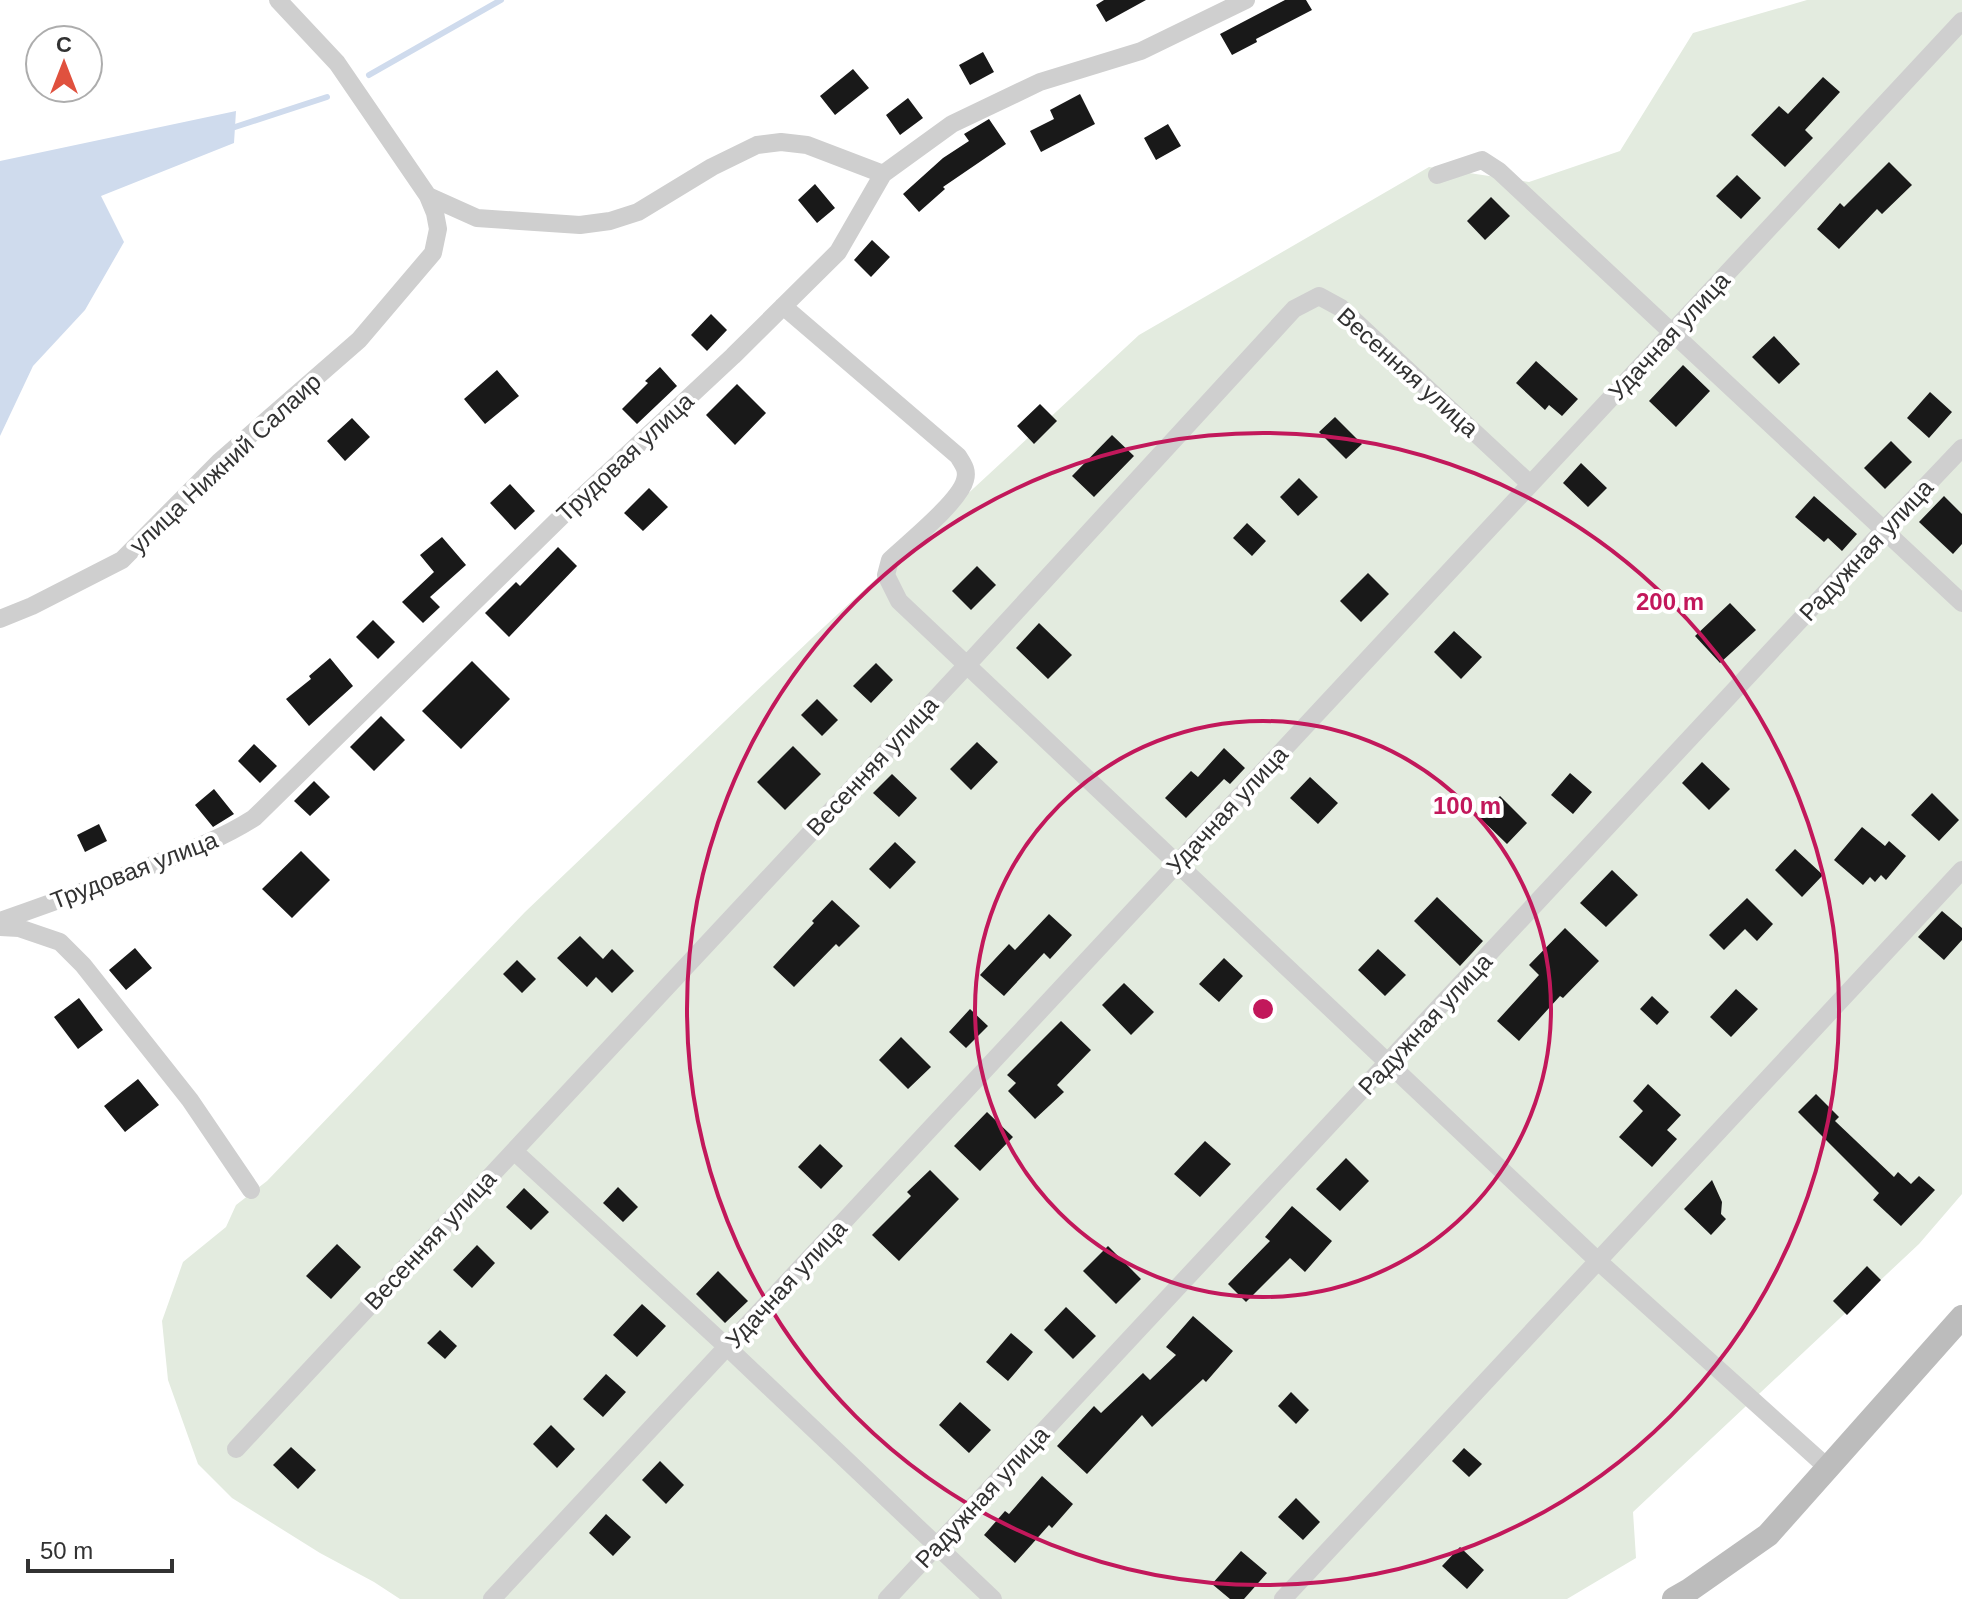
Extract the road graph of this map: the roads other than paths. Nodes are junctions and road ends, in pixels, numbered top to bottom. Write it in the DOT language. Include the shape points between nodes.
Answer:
graph roads {
  1 [pos="278,0"];
  2 [pos="1246,0"];
  3 [pos="1962,21"];
  4 [pos="883,174"];
  5 [pos="1437,175"];
  6 [pos="428,196"];
  7 [pos="783,306"];
  8 [pos="1672,334"];
  9 [pos="1962,448"];
  10 [pos="1529,483"];
  11 [pos="1884,530"];
  12 [pos="1962,603"];
  13 [pos="0,619"];
  14 [pos="967,665"];
  15 [pos="1177,864"];
  16 [pos="1962,870"];
  17 [pos="0,921"];
  18 [pos="0,927"];
  19 [pos="1388,1063"];
  20 [pos="514,1151"];
  21 [pos="251,1190"];
  22 [pos="1598,1261"];
  23 [pos="1962,1317"];
  24 [pos="727,1347"];
  25 [pos="236,1449"];
  26 [pos="1828,1468"];
  27 [pos="936,1547"];
  28 [pos="1716,1572"];
  29 [pos="492,1599"];
  30 [pos="887,1599"];
  31 [pos="993,1599"];
  32 [pos="1283,1599"];
  33 [pos="1674,1599"];
  34 [pos="1698,1599"];
  1 -- 6 [label="street" via="337,63"];
  2 -- 4 [label="street, Трудовая улица" via="1141,51 1027,88 952,124"];
  3 -- 8 [label="street, Удачная улица"];
  4 -- 6 [label="street" via="807,145 781,142 757,145 638,212 610,221 580,225 477,218"];
  4 -- 7 [label="street, Трудовая улица" via="838,252"];
  5 -- 8 [label="street" via="1482,160 1499,171"];
  6 -- 13 [label="street, улица Нижний Салаир" via="438,229 433,253 359,340 219,462 122,560"];
  7 -- 14 [label="street" via="965,467 957,496 890,560 886,575 899,601"];
  7 -- 17 [label="street, Трудовая улица" via="254,818 195,848"];
  8 -- 10 [label="street, Удачная улица"];
  8 -- 11 [label="street"];
  9 -- 11 [label="street, Радужная улица"];
  10 -- 14 [label="street, Весенняя улица" via="1341,308 1319,296 1294,309"];
  10 -- 15 [label="street, Удачная улица"];
  11 -- 12 [label="street"];
  11 -- 19 [label="street, Радужная улица"];
  14 -- 15 [label="street"];
  14 -- 20 [label="street, Весенняя улица"];
  15 -- 19 [label="street"];
  15 -- 24 [label="street, Удачная улица"];
  16 -- 22 [label="street"];
  18 -- 21 [label="street" via="60,942 83,965 190,1100"];
  19 -- 22 [label="street"];
  19 -- 27 [label="street, Радужная улица"];
  20 -- 24 [label="street"];
  20 -- 25 [label="street, Весенняя улица"];
  22 -- 26 [label="street"];
  22 -- 32 [label="street"];
  23 -- 26 [label="street"];
  24 -- 27 [label="street"];
  24 -- 29 [label="street, Удачная улица"];
  26 -- 28 [label="street" via="1768,1535"];
  27 -- 30 [label="street, Радужная улица"];
  27 -- 31 [label="street"];
  28 -- 33 [label="street"];
  28 -- 34 [label="street"];
}
